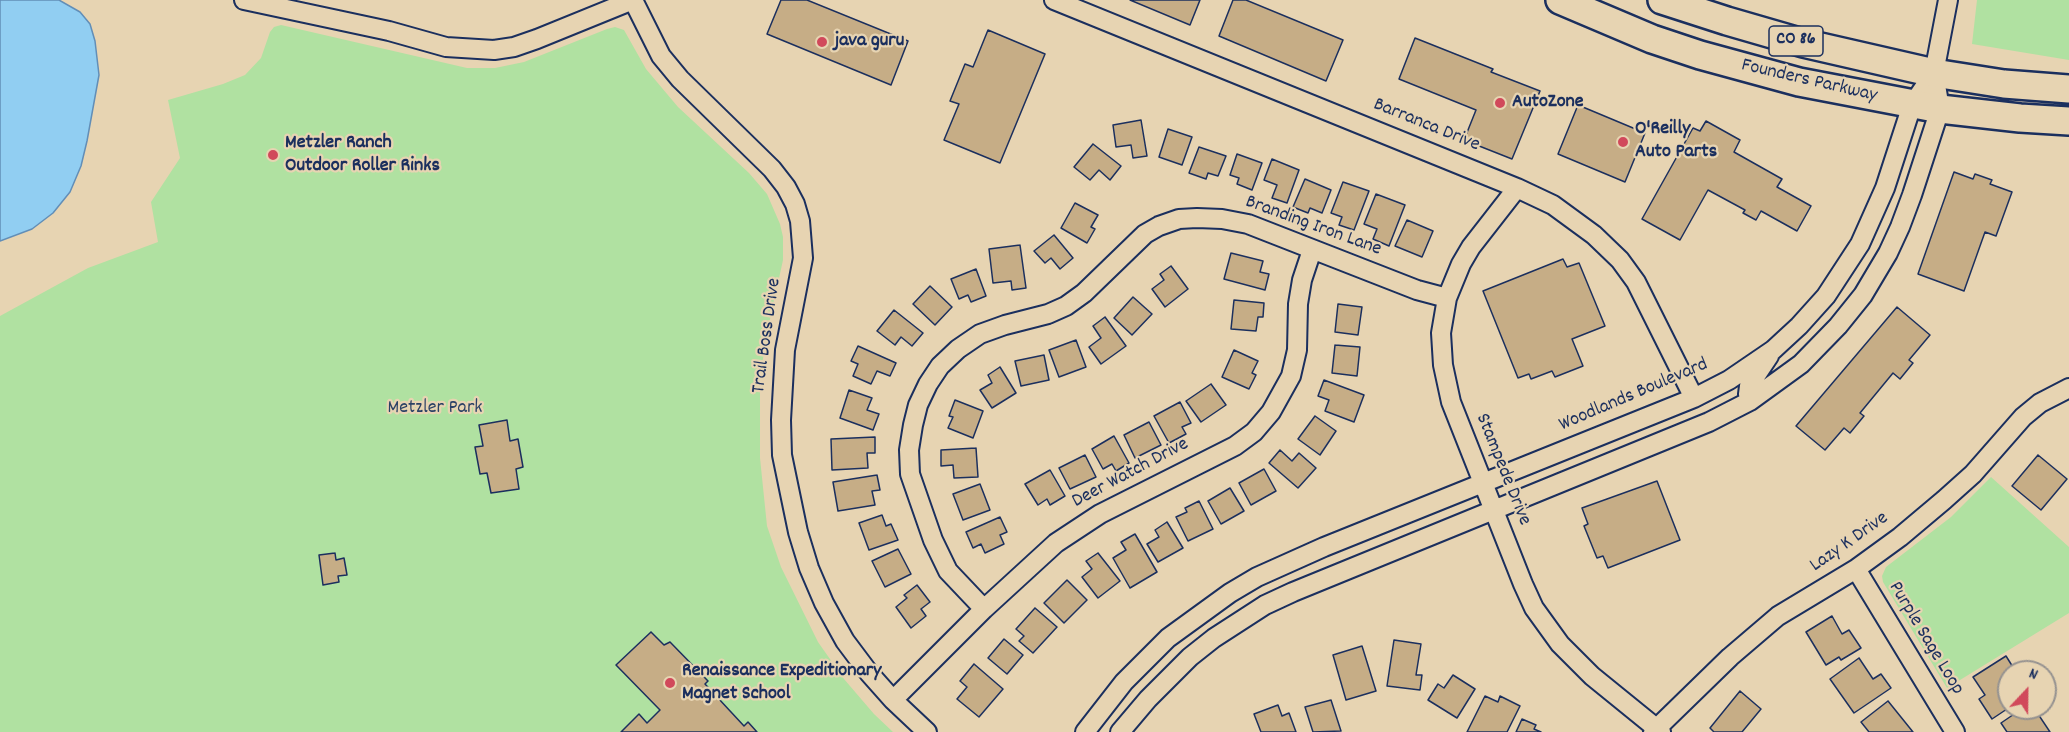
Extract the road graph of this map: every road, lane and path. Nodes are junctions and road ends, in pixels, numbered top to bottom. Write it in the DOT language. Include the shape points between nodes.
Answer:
graph roads {
  1 [pos="244,0"];
  2 [pos="633,0"];
  3 [pos="1054,0"];
  4 [pos="1560,0"];
  5 [pos="1662,0"];
  6 [pos="1948,0"];
  7 [pos="1084,6"];
  8 [pos="1934,73"];
  9 [pos="2069,89"];
  10 [pos="1912,105"];
  11 [pos="1940,109"];
  12 [pos="2069,121"];
  13 [pos="1517,188"];
  14 [pos="1312,250"];
  15 [pos="1447,298"];
  16 [pos="1773,350"];
  17 [pos="2069,388"];
  18 [pos="1694,399"];
  19 [pos="1750,401"];
  20 [pos="1483,484"];
  21 [pos="1493,510"];
  22 [pos="1856,569"];
  23 [pos="984,609"];
  24 [pos="893,700"];
  25 [pos="1657,731"];
  26 [pos="927,732"];
  27 [pos="1085,732"];
  28 [pos="1120,732"];
  29 [pos="1955,732"];
  1 -- 2 [label="street" via="446,46 494,50 537,39"];
  2 -- 24 [label="street, Trail Boss Drive" via="661,56 772,169 795,204 802,258 785,350 781,411 782,455 789,492 809,568 824,603 846,641"];
  3 -- 7 [label="street, Barranca Drive"];
  4 -- 10 [label="highway, Founders Parkway / CO 86" via="1700,55 1799,82"];
  5 -- 8 [label="highway, Founders Parkway / CO 86" via="1803,43"];
  6 -- 8 [label="street"];
  7 -- 13 [label="street, Barranca Drive"];
  8 -- 9 [label="highway, Founders Parkway / CO 86"];
  8 -- 10 [label="street, Woodlands Boulevard"];
  8 -- 11 [label="street"];
  10 -- 11 [label="highway, Founders Parkway / CO 86"];
  10 -- 16 [label="street, Woodlands Boulevard" via="1885,188 1846,269 1799,326"];
  11 -- 12 [label="highway, Founders Parkway / CO 86"];
  11 -- 19 [label="street" via="1912,195 1876,274 1820,346"];
  13 -- 15 [label="street, Stampede Drive" via="1471,247"];
  13 -- 18 [label="street, Barranca Drive" via="1574,219 1620,260 1648,303"];
  14 -- 15 [label="street, Branding Iron Lane"];
  14 -- 23 [label="street, Deer Watch Drive" via="1298,304 1297,350 1291,376 1260,425 1235,446 1076,529"];
  14 -- 23 [label="street, Branding Iron Lane" via="1248,224 1222,219 1179,219 1145,234 1066,306 980,334 940,366 918,405 909,450 910,474 948,571"];
  15 -- 20 [label="street, Stampede Drive" via="1441,333 1443,365 1451,402"];
  16 -- 18 [label="street, Woodlands Boulevard"];
  16 -- 19 [label="street" via="1749,386"];
  17 -- 22 [label="street, Lazy K Drive" via="2040,403 1973,474"];
  18 -- 20 [label="street, Woodlands Boulevard"];
  19 -- 21 [label="street"];
  20 -- 21 [label="street, Stampede Drive"];
  20 -- 27 [label="street, Woodlands Boulevard" via="1324,547 1230,593 1144,660"];
  21 -- 25 [label="street, Stampede Drive" via="1534,608 1560,644"];
  21 -- 28 [label="street" via="1265,605 1190,657"];
  22 -- 25 [label="street, Lazy K Drive" via="1779,616 1730,657"];
  22 -- 29 [label="street, Purple Sage Loop"];
  23 -- 24 [label="street, Deer Watch Drive"];
  24 -- 26 [label="street, Trail Boss Drive"];
}
